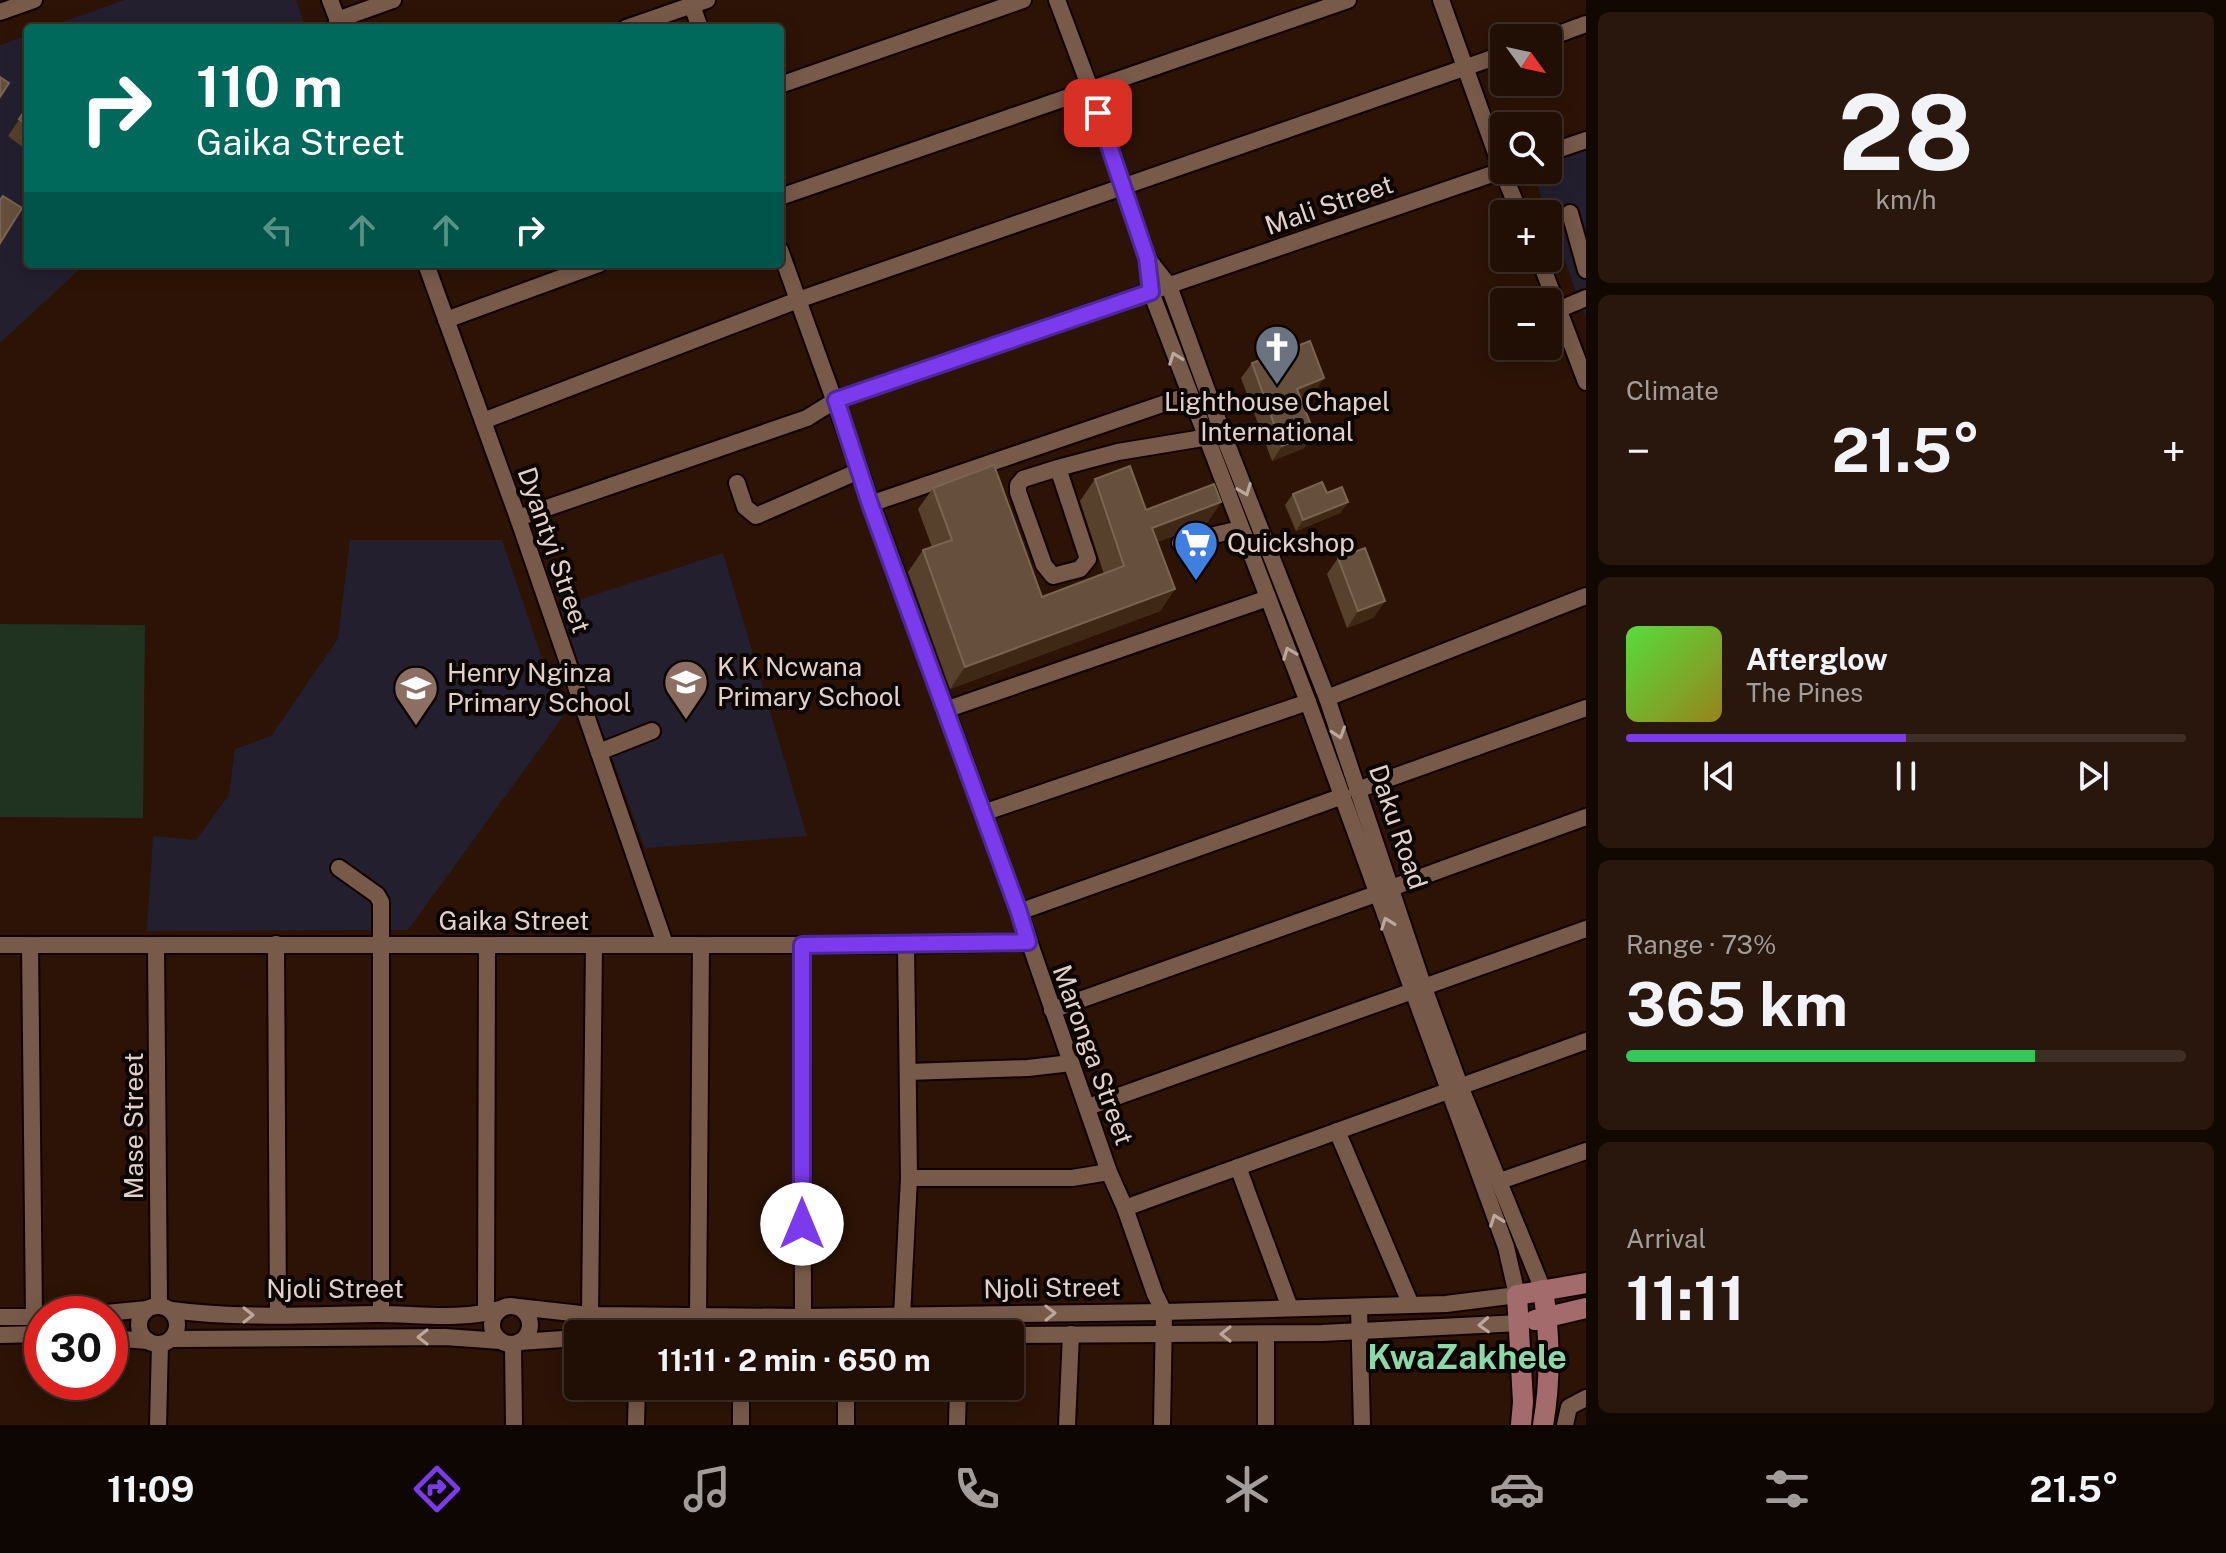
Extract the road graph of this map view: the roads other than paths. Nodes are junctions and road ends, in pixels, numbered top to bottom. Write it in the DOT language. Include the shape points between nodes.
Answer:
graph roads {
  1 [pos="34,0"];
  2 [pos="330,0"];
  3 [pos="393,0"];
  4 [pos="1023,0"];
  5 [pos="1057,0"];
  6 [pos="1348,0"];
  7 [pos="1441,0"];
  8 [pos="696,2"];
  9 [pos="0,12"];
  10 [pos="338,24"];
  11 [pos="637,24"];
  12 [pos="699,24"];
  13 [pos="1586,24"];
  14 [pos="1562,33"];
  15 [pos="1490,59"];
  16 [pos="1464,68"];
  17 [pos="784,84"];
  18 [pos="1090,88"];
  19 [pos="1490,136"];
  20 [pos="1586,140"];
  21 [pos="1562,148"];
  22 [pos="1490,175"];
  23 [pos="1123,188"];
  24 [pos="784,196"];
  25 [pos="1570,213"];
  26 [pos="1147,258"];
  27 [pos="784,261"];
  28 [pos="427,268"];
  29 [pos="588,268"];
  30 [pos="1586,270"];
  31 [pos="1169,286"];
  32 [pos="1151,292"];
  33 [pos="1586,298"];
  34 [pos="798,300"];
  35 [pos="1562,308"];
  36 [pos="1562,315"];
  37 [pos="446,320"];
  38 [pos="1586,382"];
  39 [pos="1189,395"];
  40 [pos="836,400"];
  41 [pos="483,421"];
  42 [pos="1215,436"];
  43 [pos="1058,468"];
  44 [pos="859,471"];
  45 [pos="737,483"];
  46 [pos="870,504"];
  47 [pos="518,518"];
  48 [pos="1240,529"];
  49 [pos="1180,543"];
  50 [pos="1586,596"];
  51 [pos="1268,598"];
  52 [pos="1327,698"];
  53 [pos="1308,702"];
  54 [pos="1586,708"];
  55 [pos="945,710"];
  56 [pos="652,731"];
  57 [pos="599,752"];
  58 [pos="1350,793"];
  59 [pos="983,813"];
  60 [pos="1586,817"];
  61 [pos="339,868"];
  62 [pos="1384,891"];
  63 [pos="1019,912"];
  64 [pos="1586,929"];
  65 [pos="1028,942"];
  66 [pos="276,944"];
  67 [pos="665,944"];
  68 [pos="0,945"];
  69 [pos="30,945"];
  70 [pos="380,945"];
  71 [pos="487,945"];
  72 [pos="594,945"];
  73 [pos="701,945"];
  74 [pos="802,945"];
  75 [pos="906,945"];
  76 [pos="156,946"];
  77 [pos="1419,991"];
  78 [pos="1052,1010"];
  79 [pos="1586,1041"];
  80 [pos="1071,1063"];
  81 [pos="908,1072"];
  82 [pos="1454,1088"];
  83 [pos="1088,1107"];
  84 [pos="1337,1131"];
  85 [pos="1586,1151"];
  86 [pos="1238,1167"];
  87 [pos="1109,1172"];
  88 [pos="909,1178"];
  89 [pos="1500,1181"];
  90 [pos="1125,1208"];
  91 [pos="1586,1283"];
  92 [pos="1543,1290"];
  93 [pos="1517,1295"];
  94 [pos="38,1296"];
  95 [pos="1411,1305"];
  96 [pos="518,1307"];
  97 [pos="1359,1307"];
  98 [pos="159,1308"];
  99 [pos="1290,1308"];
  100 [pos="1586,1308"];
  101 [pos="128,1311"];
  102 [pos="493,1311"];
  103 [pos="1164,1312"];
  104 [pos="381,1314"];
  105 [pos="278,1315"];
  106 [pos="590,1315"];
  107 [pos="698,1316"];
  108 [pos="902,1316"];
  109 [pos="0,1317"];
  110 [pos="24,1317"];
  111 [pos="803,1317"];
  112 [pos="1547,1317"];
  113 [pos="1520,1323"];
  114 [pos="1360,1331"];
  115 [pos="24,1334"];
  116 [pos="1071,1334"];
  117 [pos="1163,1334"];
  118 [pos="1266,1334"];
  119 [pos="0,1335"];
  120 [pos="1024,1335"];
  121 [pos="128,1339"];
  122 [pos="564,1339"];
  123 [pos="160,1341"];
  124 [pos="511,1343"];
  125 [pos="637,1400"];
  126 [pos="741,1400"];
  127 [pos="846,1400"];
  128 [pos="958,1400"];
  129 [pos="1584,1400"];
  130 [pos="158,1425"];
  131 [pos="514,1425"];
  132 [pos="636,1425"];
  133 [pos="741,1425"];
  134 [pos="846,1425"];
  135 [pos="957,1425"];
  136 [pos="1067,1425"];
  137 [pos="1162,1425"];
  138 [pos="1266,1425"];
  139 [pos="1362,1425"];
  140 [pos="1521,1425"];
  141 [pos="1543,1425"];
  142 [pos="1565,1425"];
  1 -- 9 [label="street"];
  2 -- 10 [label="street"];
  3 -- 10 [label="street"];
  4 -- 17 [label="street"];
  5 -- 18 [label="street, Daku Road"];
  6 -- 18 [label="street"];
  7 -- 16 [label="street"];
  8 -- 11 [label="street"];
  8 -- 12 [label="street"];
  13 -- 14 [label="street"];
  15 -- 16 [label="street"];
  16 -- 19 [label="street"];
  16 -- 23 [label="street"];
  18 -- 23 [label="street, Daku Road"];
  18 -- 24 [label="street"];
  20 -- 21 [label="street"];
  22 -- 31 [label="street, Mali Street"];
  23 -- 26 [label="street, Daku Road"];
  23 -- 34 [label="street"];
  25 -- 30 [label="street"];
  26 -- 31 [label="street, Daku Road"];
  26 -- 32 [label="street, Daku Road"];
  27 -- 34 [label="street, Maronga Street"];
  28 -- 37 [label="street, Dyantyi Street"];
  29 -- 37 [label="street"];
  31 -- 32 [label="street, Mali Street"];
  31 -- 42 [label="street, Daku Road"];
  39 -- 32 [label="street, Daku Road, one-way"];
  32 -- 40 [label="street, Mali Street"];
  33 -- 35 [label="street"];
  34 -- 40 [label="street, Maronga Street"];
  34 -- 41 [label="street"];
  36 -- 38 [label="street"];
  37 -- 41 [label="street, Dyantyi Street"];
  39 -- 42 [label="street, Daku Road"];
  39 -- 46 [label="street"];
  40 -- 44 [label="street, Maronga Street"];
  40 -- 47 [label="street, Mali Street" via="807,418"];
  41 -- 47 [label="street, Dyantyi Street"];
  42 -- 43 [label="street"];
  42 -- 48 [label="street, Daku Road"];
  42 -- 52 [label="street, Daku Road, one-way"];
  43 -- 43 [label="street" via="1023,479 1017,488 1044,565 1053,576 1080,569 1088,559"];
  44 -- 45 [label="street" via="756,516 745,507"];
  44 -- 46 [label="street, Maronga Street"];
  46 -- 55 [label="street, Maronga Street"];
  47 -- 57 [label="street, Dyantyi Street"];
  48 -- 49 [label="street"];
  48 -- 51 [label="street, Daku Road"];
  50 -- 52 [label="street"];
  53 -- 51 [label="street, Daku Road, one-way"];
  51 -- 55 [label="street"];
  52 -- 58 [label="street, Daku Road, one-way"];
  53 -- 58 [label="street, Daku Road"];
  53 -- 59 [label="street"];
  54 -- 58 [label="street"];
  55 -- 59 [label="street, Maronga Street"];
  56 -- 57 [label="street"];
  57 -- 67 [label="street, Dyantyi Street"];
  58 -- 62 [label="street, Daku Road"];
  58 -- 63 [label="street"];
  59 -- 63 [label="street, Maronga Street"];
  60 -- 62 [label="street"];
  61 -- 70 [label="street" via="379,898"];
  62 -- 77 [label="street, Daku Road"];
  62 -- 78 [label="street"];
  63 -- 65 [label="street, Maronga Street"];
  64 -- 77 [label="street"];
  65 -- 75 [label="street, Gaika Street"];
  65 -- 78 [label="street, Maronga Street"];
  66 -- 70 [label="street, Gaika Street"];
  66 -- 76 [label="street, Gaika Street"];
  66 -- 105 [label="street"];
  67 -- 72 [label="street, Gaika Street"];
  67 -- 73 [label="street, Gaika Street"];
  68 -- 69 [label="street, Gaika Street"];
  69 -- 76 [label="street, Gaika Street"];
  69 -- 94 [label="street"];
  70 -- 71 [label="street, Gaika Street"];
  70 -- 104 [label="street"];
  71 -- 72 [label="street, Gaika Street"];
  71 -- 102 [label="street"];
  72 -- 106 [label="street"];
  73 -- 74 [label="street, Gaika Street"];
  73 -- 107 [label="street"];
  74 -- 75 [label="street, Gaika Street"];
  74 -- 111 [label="street"];
  75 -- 81 [label="street"];
  76 -- 98 [label="street, Mase Street"];
  77 -- 82 [label="street, Daku Road"];
  77 -- 83 [label="street"];
  78 -- 80 [label="street, Maronga Street"];
  79 -- 82 [label="street"];
  80 -- 81 [label="street"];
  80 -- 83 [label="street, Maronga Street"];
  81 -- 88 [label="street"];
  82 -- 84 [label="street"];
  82 -- 89 [label="street, Daku Road"];
  93 -- 82 [label="street, Daku Road, one-way"];
  83 -- 87 [label="street, Maronga Street"];
  84 -- 86 [label="street"];
  84 -- 95 [label="street"];
  85 -- 89 [label="street"];
  86 -- 90 [label="street"];
  86 -- 99 [label="street"];
  87 -- 88 [label="street" via="1062,1178"];
  87 -- 90 [label="street, Maronga Street"];
  88 -- 108 [label="street"];
  89 -- 92 [label="street, Daku Road"];
  90 -- 103 [label="street, Maronga Street"];
  91 -- 92 [label="main road, Njoli Street"];
  92 -- 93 [label="main road, Njoli Street"];
  92 -- 112 [label="main road, Daku Road"];
  93 -- 95 [label="street, Njoli Street"];
  93 -- 113 [label="main road, Daku Road"];
  95 -- 97 [label="street, Njoli Street"];
  96 -- 102 [label="street"];
  96 -- 106 [label="street, Njoli Street"];
  96 -- 124 [label="street" via="530,1322 528,1334"];
  97 -- 99 [label="street, Njoli Street"];
  97 -- 114 [label="street"];
  98 -- 101 [label="street, Njoli Street"];
  98 -- 105 [label="street, Njoli Street, one-way"];
  98 -- 123 [label="street" via="177,1327"];
  98 -- 123 [label="street" via="139,1319 138,1325 143,1337"];
  99 -- 103 [label="street, Njoli Street"];
  100 -- 112 [label="main road, Njoli Street"];
  102 -- 104 [label="street, Njoli Street"];
  102 -- 124 [label="street" via="496,1337"];
  108 -- 103 [label="street, Njoli Street, one-way"];
  103 -- 117 [label="street, Maronga Street"];
  104 -- 105 [label="street, Njoli Street"];
  106 -- 107 [label="street, Njoli Street"];
  107 -- 111 [label="street, Njoli Street"];
  108 -- 111 [label="street, Njoli Street"];
  109 -- 110 [label="street"];
  112 -- 113 [label="main road, Njoli Street"];
  112 -- 141 [label="main road, Daku Road" via="1549,1389"];
  113 -- 114 [label="street, Njoli Street, one-way"];
  113 -- 140 [label="main road, Daku Road"];
  114 -- 118 [label="street, Njoli Street"];
  114 -- 139 [label="street"];
  115 -- 119 [label="street"];
  116 -- 117 [label="street, Njoli Street"];
  116 -- 120 [label="street, Njoli Street"];
  116 -- 136 [label="street"];
  118 -- 117 [label="street, Njoli Street, one-way"];
  117 -- 137 [label="street, Maronga Street"];
  118 -- 138 [label="street"];
  121 -- 123 [label="street, Njoli Street"];
  122 -- 124 [label="street, Njoli Street"];
  124 -- 123 [label="street, Njoli Street, one-way" via="445,1337 230,1336"];
  123 -- 130 [label="street"];
  124 -- 131 [label="street"];
  125 -- 132 [label="street"];
  126 -- 133 [label="street"];
  127 -- 134 [label="street"];
  128 -- 135 [label="street"];
  129 -- 142 [label="street" via="1569,1407"];
}
